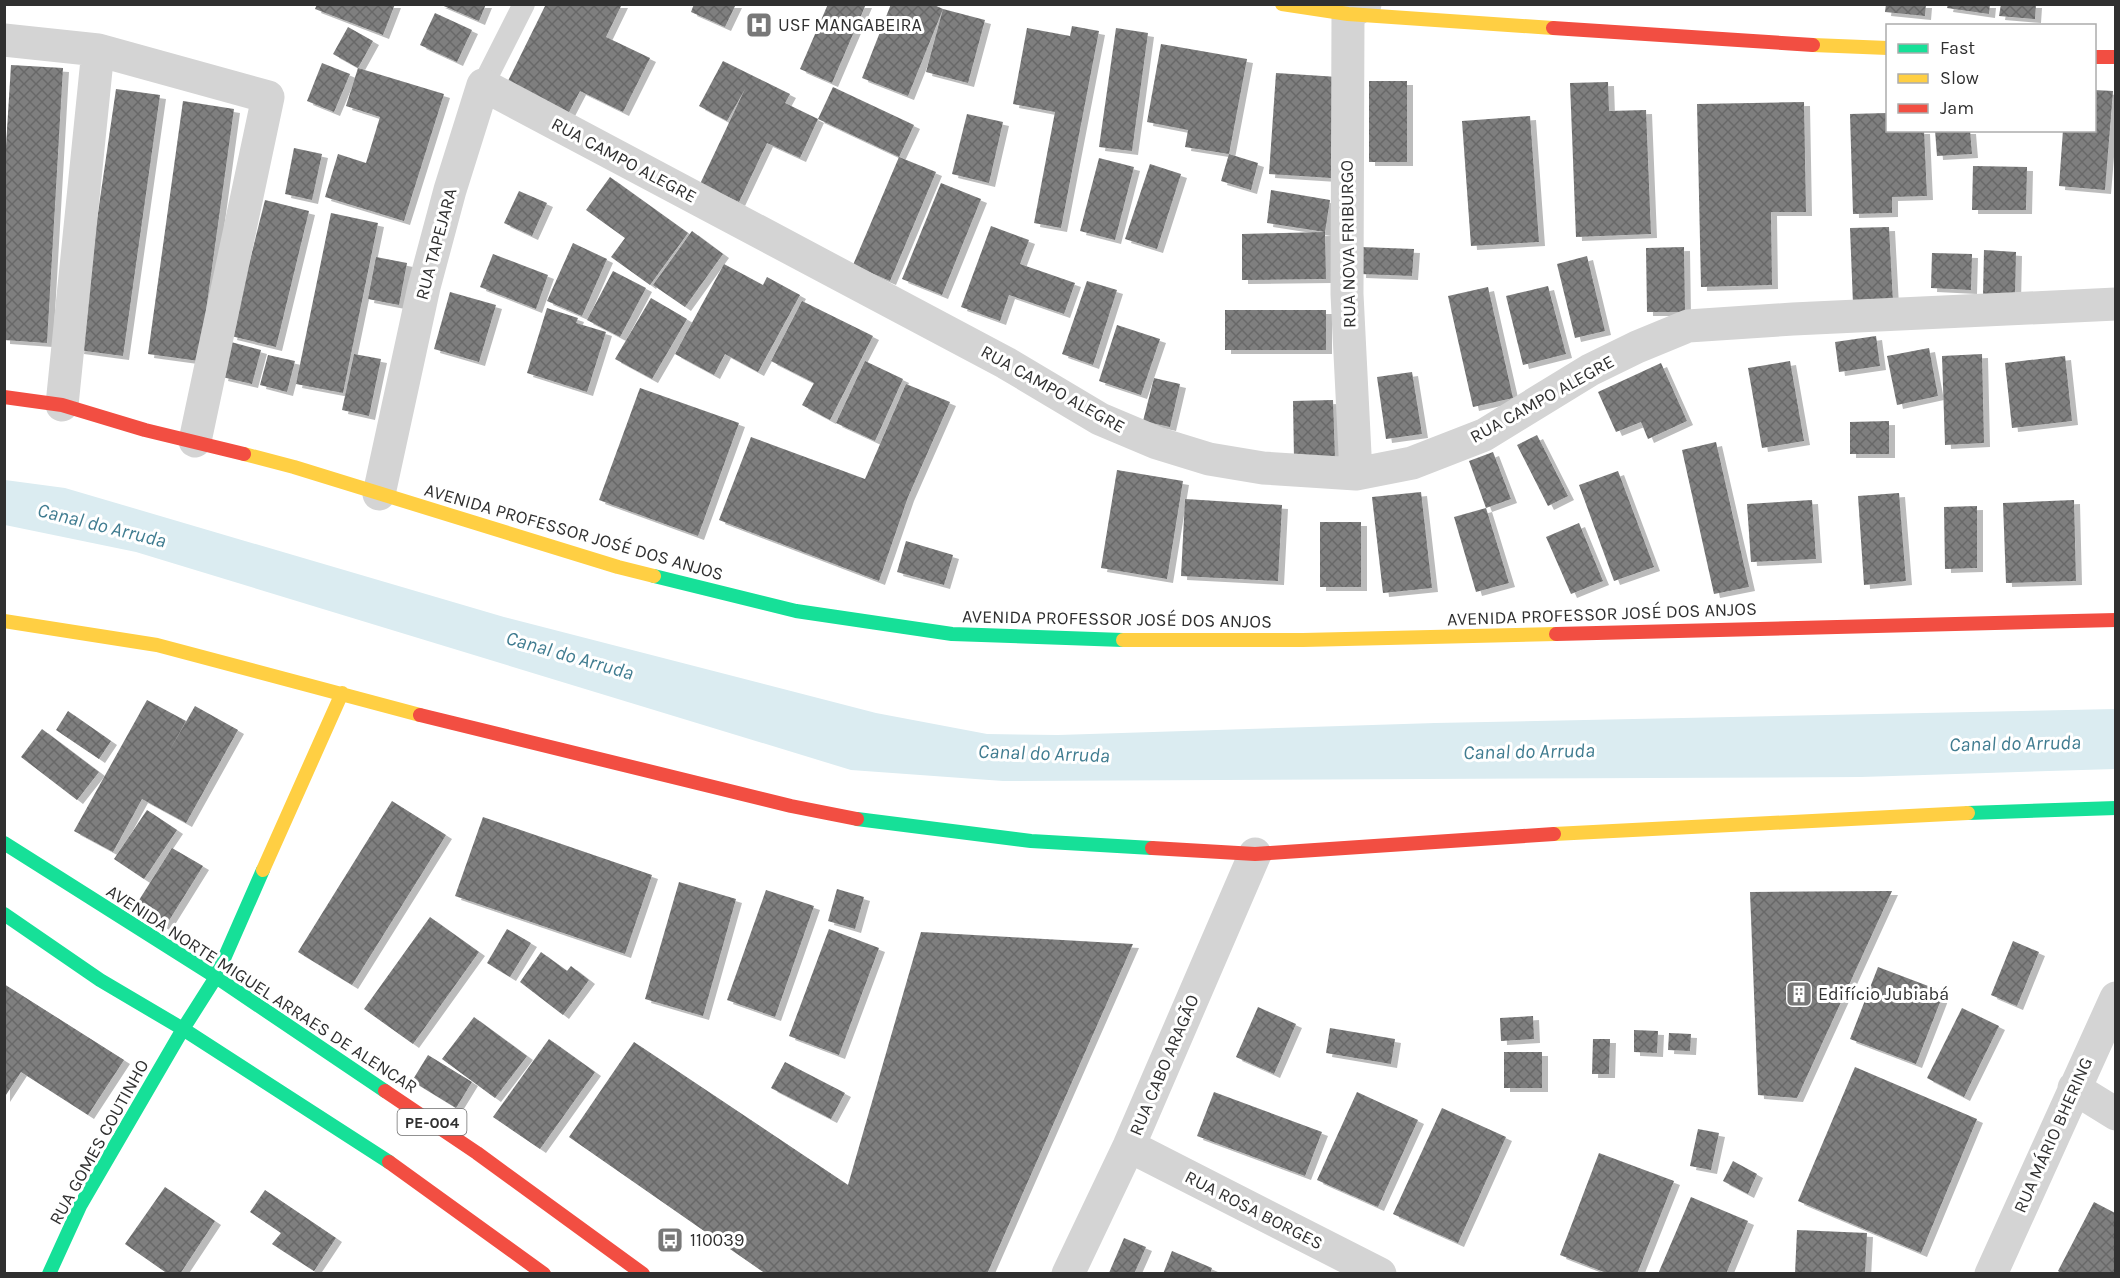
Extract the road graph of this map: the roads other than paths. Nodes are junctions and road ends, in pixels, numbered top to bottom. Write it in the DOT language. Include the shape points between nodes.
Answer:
graph roads {
  1 [pos="524,4"];
  2 [pos="1282,4"];
  3 [pos="1356,9"];
  4 [pos="4,40"];
  5 [pos="1886,48"];
  6 [pos="98,50"];
  7 [pos="2096,57"];
  8 [pos="2115,57"];
  9 [pos="483,85"];
  10 [pos="2115,304"];
  11 [pos="4,397"];
  12 [pos="62,405"];
  13 [pos="195,441"];
  14 [pos="1356,474"];
  15 [pos="379,494"];
  16 [pos="2115,620"];
  17 [pos="4,621"];
  18 [pos="342,693"];
  19 [pos="2115,808"];
  20 [pos="4,843"];
  21 [pos="1255,854"];
  22 [pos="4,914"];
  23 [pos="216,977"];
  24 [pos="2115,998"];
  25 [pos="183,1029"];
  26 [pos="2074,1088"];
  27 [pos="2115,1114"];
  28 [pos="1129,1146"];
  29 [pos="49,1274"];
  30 [pos="544,1274"];
  31 [pos="643,1274"];
  32 [pos="1068,1274"];
  33 [pos="1380,1274"];
  34 [pos="1991,1274"];
  1 -- 9 [label="lane, RUA TAPEJARA"];
  2 -- 3 [label="main road"];
  3 -- 5 [label="main road" via="1786,44"];
  3 -- 14 [label="street, RUA NOVA FRIBURGO" via="1347,294"];
  4 -- 6 [label="street"];
  6 -- 12 [label="street"];
  6 -- 13 [label="street" via="267,97"];
  7 -- 8 [label="main road"];
  9 -- 14 [label="street, RUA CAMPO ALEGRE" via="1006,363 1100,418 1157,443 1209,459 1263,468"];
  9 -- 15 [label="street, RUA TAPEJARA" via="424,287"];
  10 -- 14 [label="street, RUA CAMPO ALEGRE" via="1688,326 1590,370 1485,435 1412,463"];
  11 -- 12 [label="main road, AVENIDA PROFESSOR JOSÉ DOS ANJOS"];
  12 -- 13 [label="main road, AVENIDA PROFESSOR JOSÉ DOS ANJOS"];
  13 -- 15 [label="main road, AVENIDA PROFESSOR JOSÉ DOS ANJOS"];
  15 -- 16 [label="main road, AVENIDA PROFESSOR JOSÉ DOS ANJOS" via="618,567 774,606 952,634 1137,641 1303,640"];
  17 -- 18 [label="main road" via="157,645"];
  18 -- 21 [label="main road" via="791,806 877,823 1031,841"];
  18 -- 23 [label="main road, RUA GOMES COUTINHO"];
  19 -- 21 [label="main road" via="1470,839"];
  20 -- 23 [label="main road, AVENIDA NORTE MIGUEL ARRAES DE ALENCAR / PE-004"];
  21 -- 28 [label="street, RUA CABO ARAGÃO"];
  22 -- 25 [label="main road" via="100,980"];
  23 -- 25 [label="main road, RUA GOMES COUTINHO"];
  23 -- 31 [label="main road, AVENIDA NORTE MIGUEL ARRAES DE ALENCAR / PE-004" via="477,1152"];
  24 -- 26 [label="street, RUA MÁRIO BHERING"];
  25 -- 29 [label="main road, RUA GOMES COUTINHO" via="81,1206"];
  25 -- 30 [label="main road" via="409,1175"];
  26 -- 27 [label="street"];
  26 -- 34 [label="street, RUA MÁRIO BHERING"];
  28 -- 32 [label="street, RUA CABO ARAGÃO"];
  28 -- 33 [label="street, RUA ROSA BORGES"];
}
